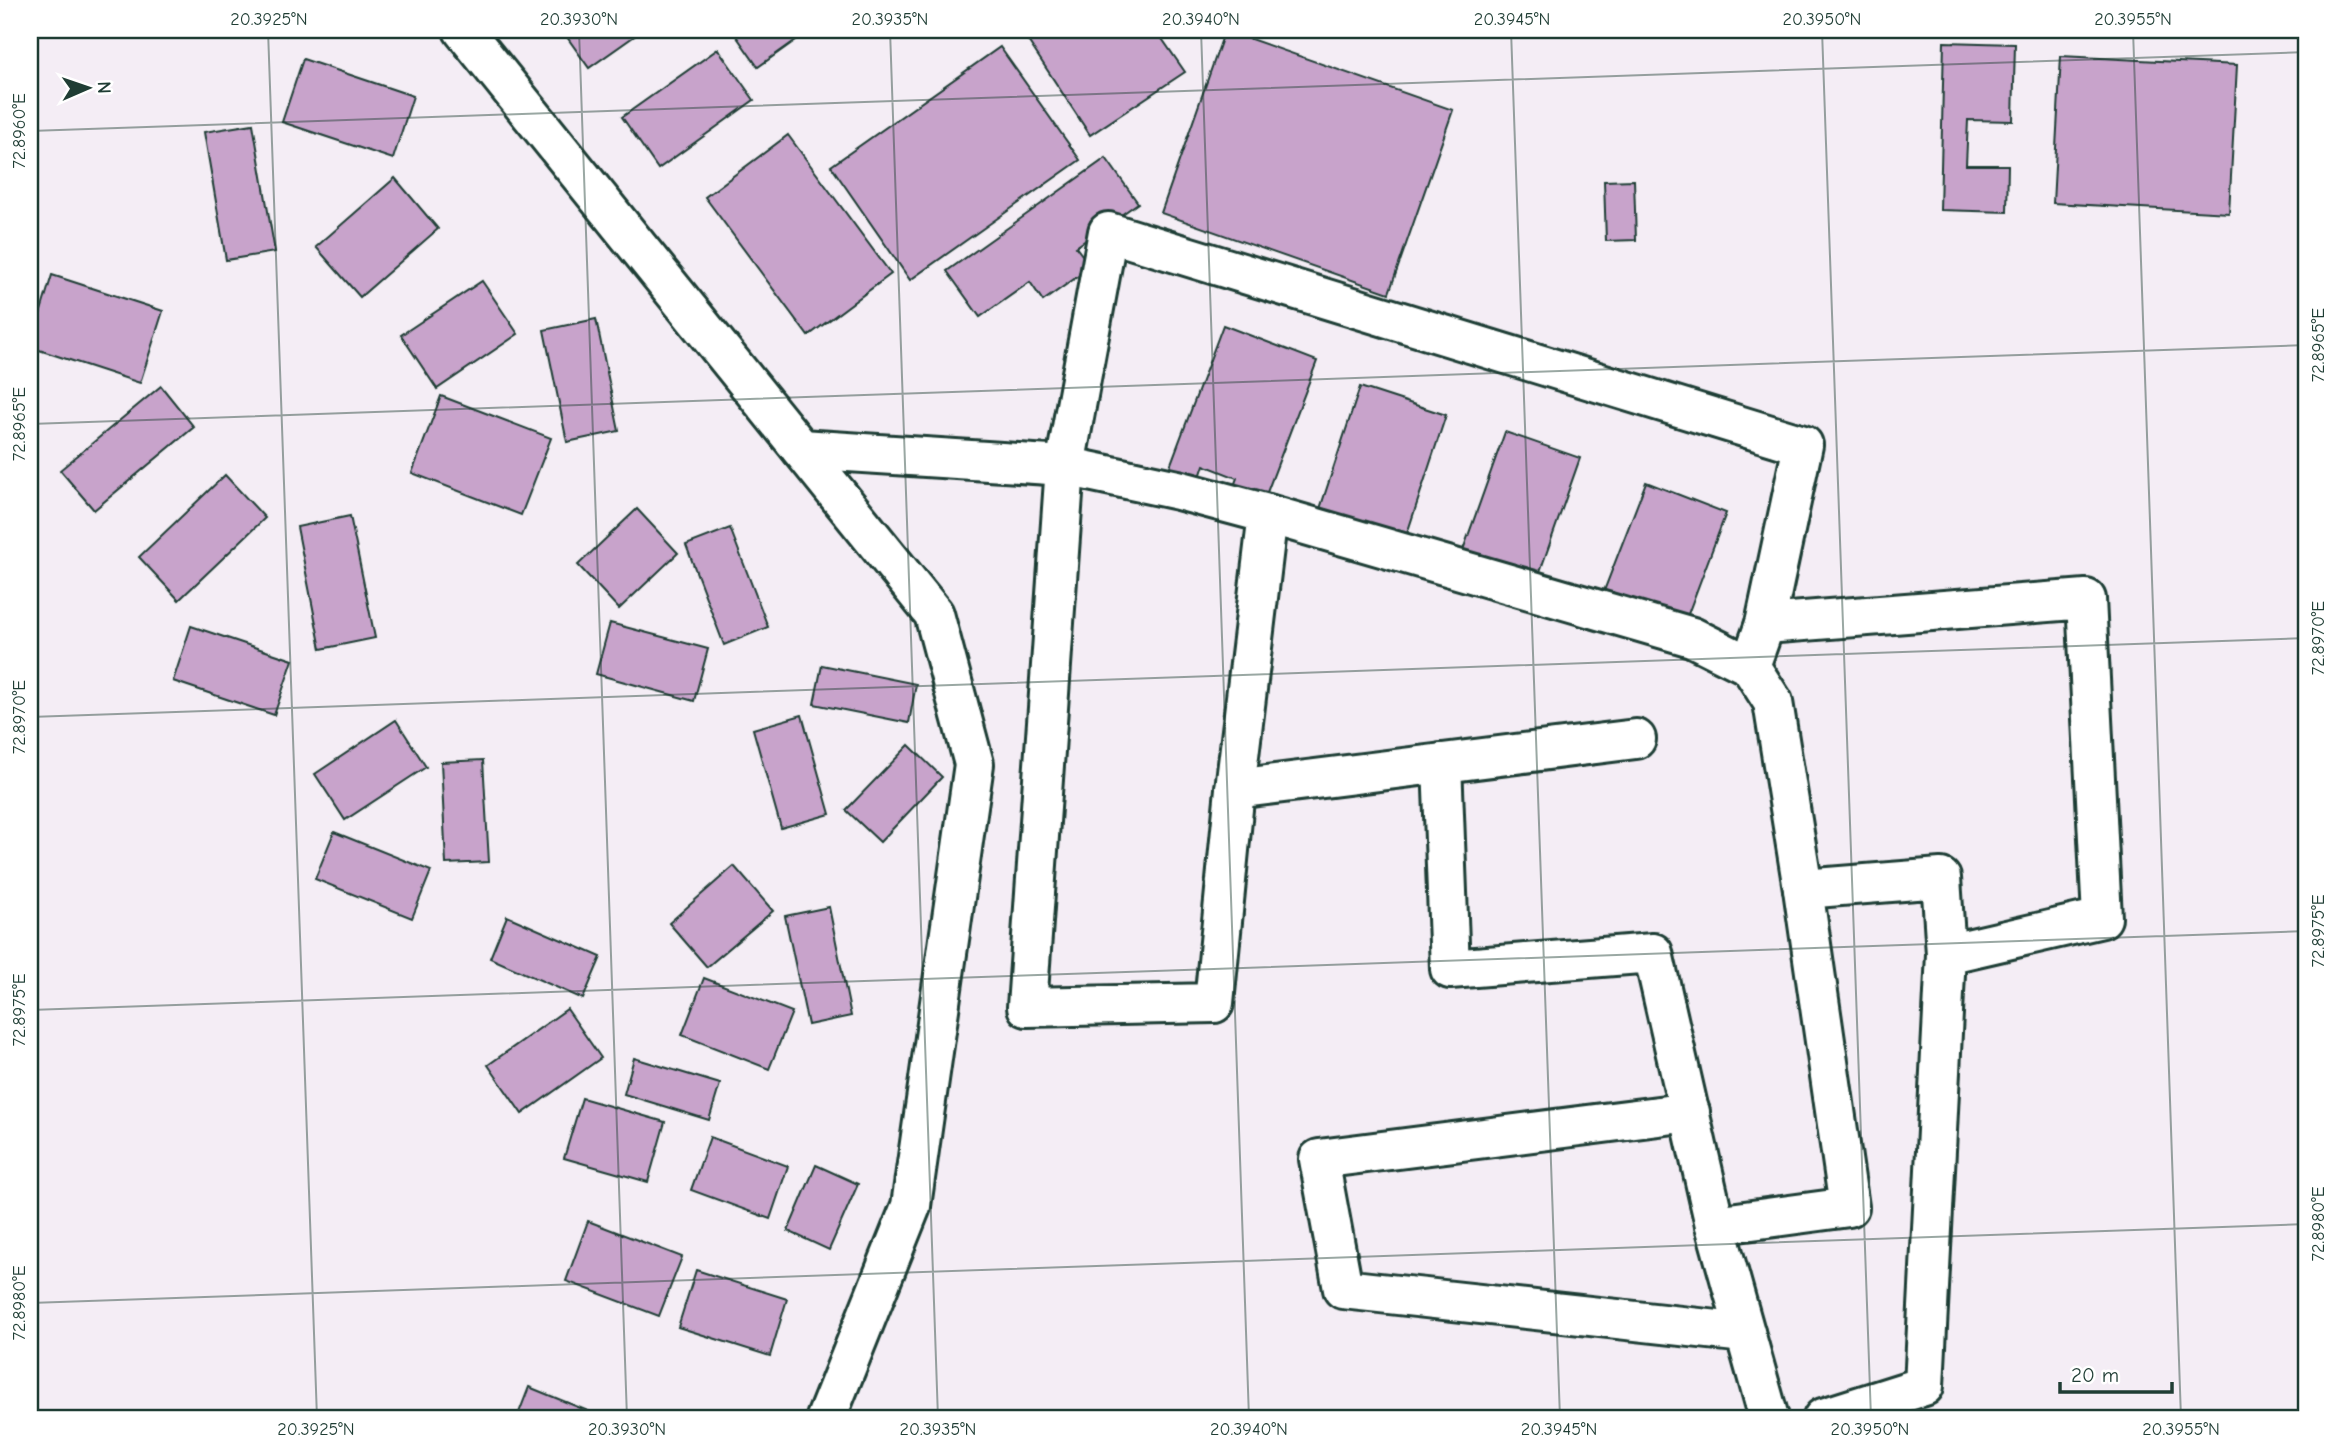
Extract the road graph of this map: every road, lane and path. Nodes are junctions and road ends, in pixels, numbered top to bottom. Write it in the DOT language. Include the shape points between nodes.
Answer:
graph roads {
  1 [pos="463,30"];
  2 [pos="801,449"];
  3 [pos="1065,466"];
  4 [pos="1268,514"];
  5 [pos="1765,624"];
  6 [pos="1750,666"];
  7 [pos="1636,739"];
  8 [pos="1442,763"];
  9 [pos="1235,789"];
  10 [pos="1803,889"];
  11 [pos="1946,954"];
  12 [pos="1690,1112"];
  13 [pos="1715,1225"];
  14 [pos="1745,1333"];
  15 [pos="826,1418"];
  16 [pos="1769,1418"];
  17 [pos="1823,1418"];
  1 -- 2 [label="street"];
  2 -- 3 [label="street"];
  2 -- 15 [label="street" via="934,614 974,764 911,1206"];
  3 -- 4 [label="street"];
  3 -- 5 [label="street" via="1108,232 1803,444"];
  3 -- 9 [label="street" via="1027,1007 1214,1003"];
  4 -- 6 [label="street" via="1692,637"];
  4 -- 9 [label="street"];
  5 -- 6 [label="street"];
  5 -- 11 [label="street" via="2086,599 2102,918"];
  6 -- 10 [label="street" via="1773,702"];
  7 -- 8 [label="street"];
  8 -- 9 [label="street"];
  8 -- 12 [label="street" via="1450,969 1653,953"];
  10 -- 11 [label="street" via="1941,878"];
  10 -- 13 [label="street" via="1850,1207"];
  11 -- 17 [label="street" via="1923,1386"];
  12 -- 13 [label="street"];
  12 -- 14 [label="street" via="1319,1159 1343,1289"];
  13 -- 14 [label="street"];
  14 -- 16 [label="street"];
}
